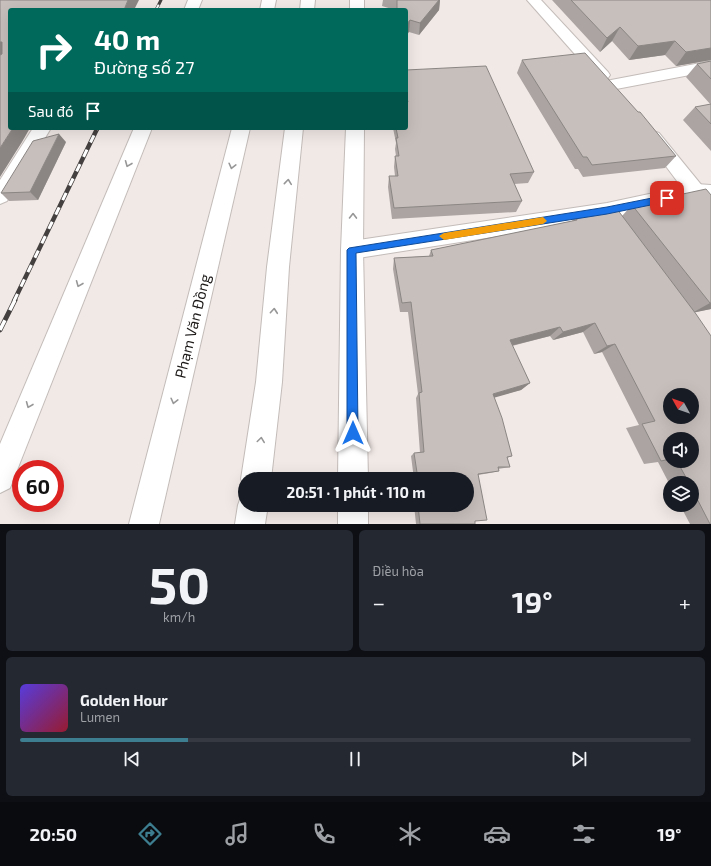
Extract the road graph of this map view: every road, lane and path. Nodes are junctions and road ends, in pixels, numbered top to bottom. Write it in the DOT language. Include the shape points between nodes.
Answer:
graph roads {
  1 [pos="534,0"];
  2 [pos="711,66"];
  3 [pos="644,126"];
  4 [pos="41,130"];
  5 [pos="142,130"];
  6 [pos="241,130"];
  7 [pos="294,130"];
  8 [pos="355,130"];
  9 [pos="704,193"];
  10 [pos="0,196"];
  11 [pos="352,250"];
  12 [pos="257,472"];
  13 [pos="353,472"];
  14 [pos="0,478"];
  15 [pos="252,512"];
  16 [pos="353,512"];
  17 [pos="144,524"];
  18 [pos="250,524"];
  19 [pos="353,524"];
  1 -- 2 [label="main road" via="616,91"];
  3 -- 9 [label="main road"];
  4 -- 10 [label="main road"];
  5 -- 14 [label="main road, one-way"];
  6 -- 17 [label="main road, Phạm Văn Đồng, one-way"];
  12 -- 7 [label="main road, one-way" via="269,382 278,267"];
  11 -- 8 [label="main road, one-way"];
  9 -- 11 [label="main road" via="607,211"];
  11 -- 13 [label="main road"];
  15 -- 18 [label="main road"];
  16 -- 19 [label="main road"];
}
